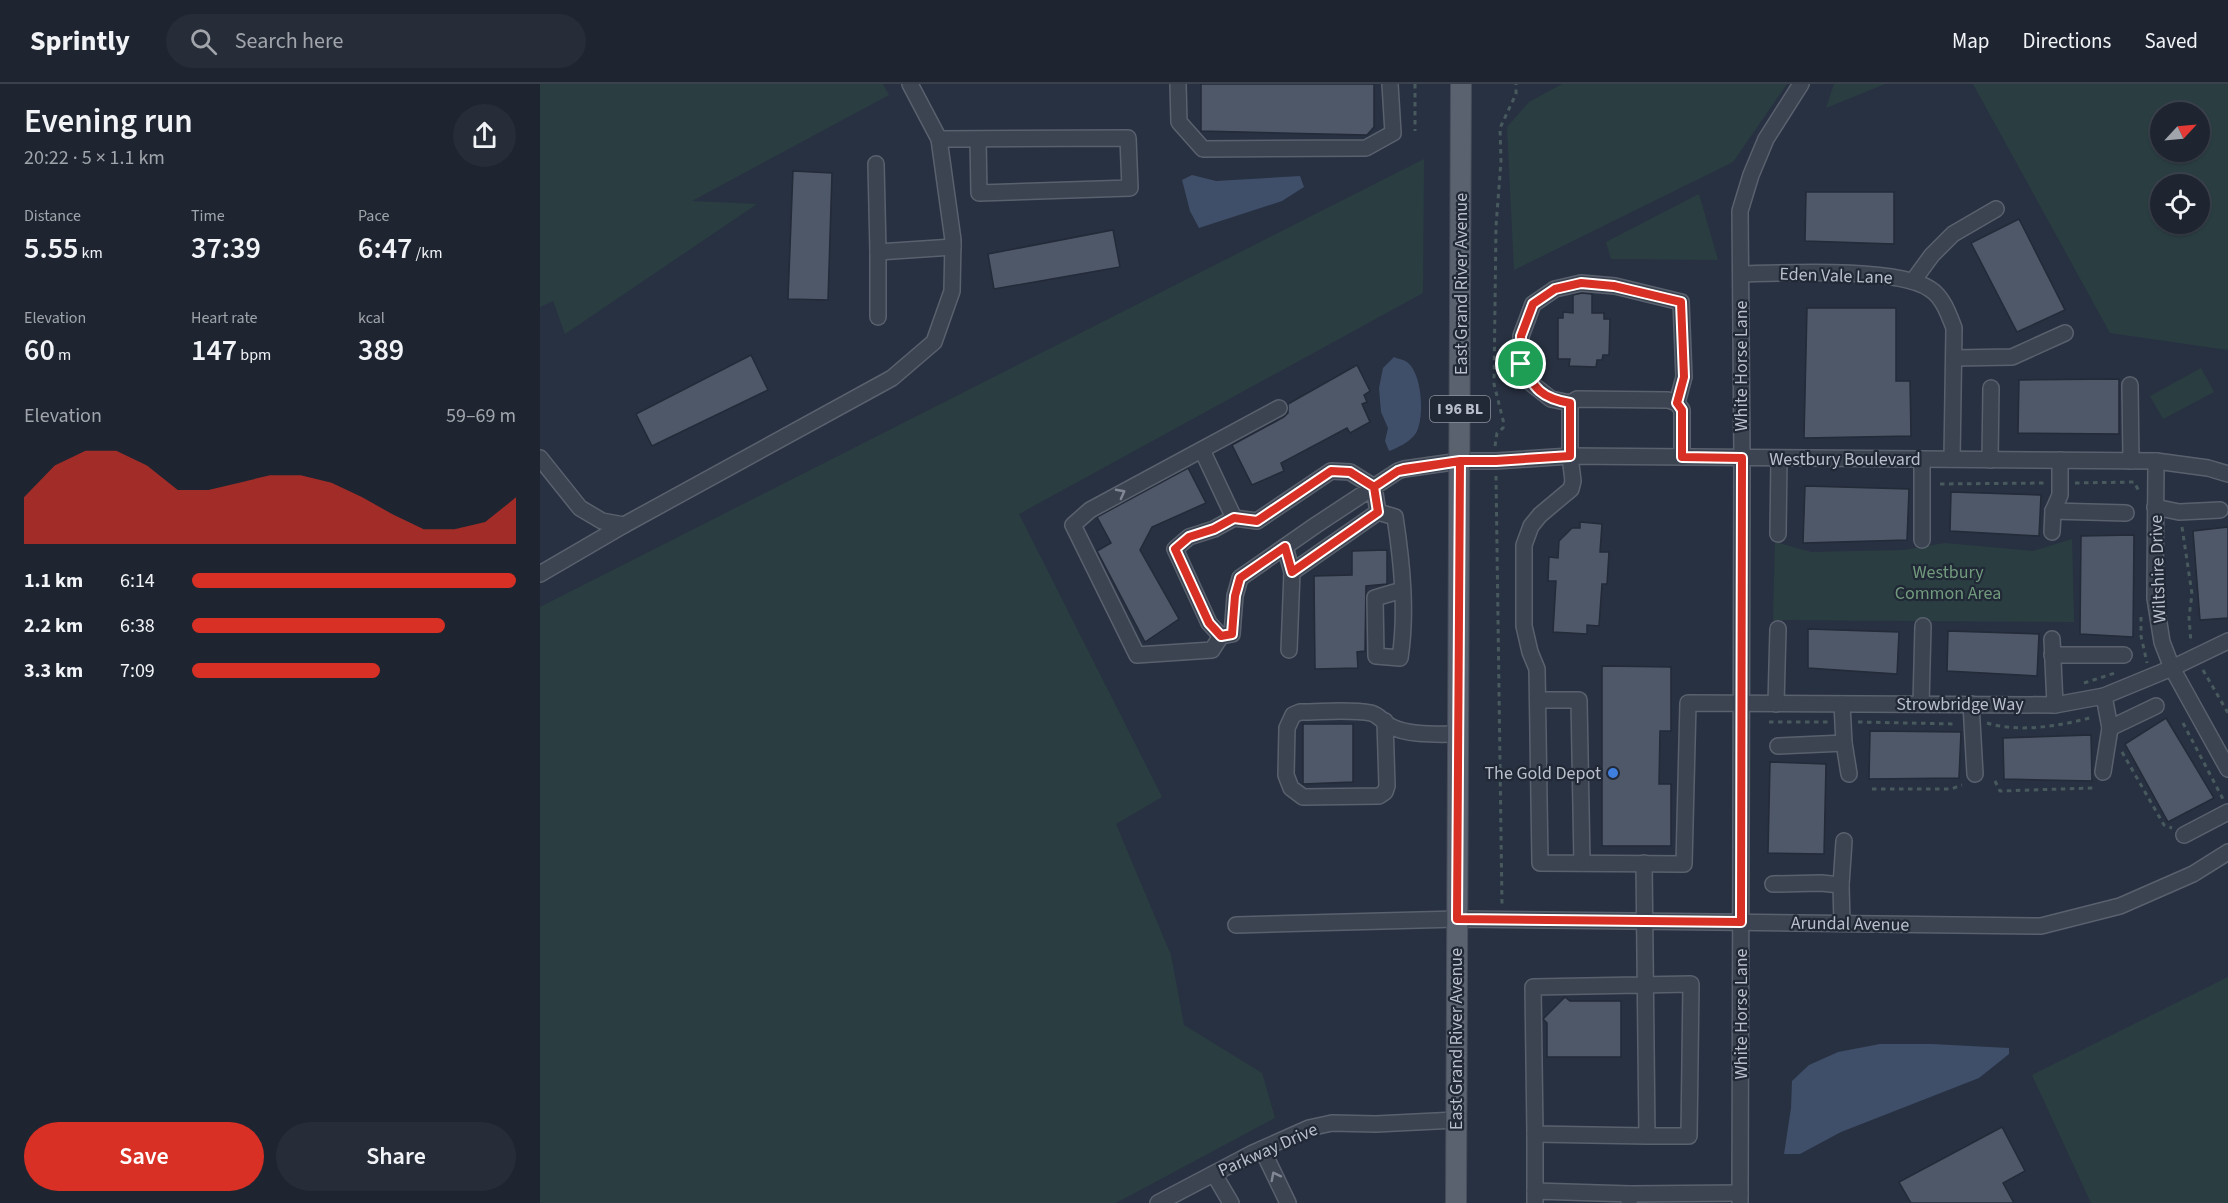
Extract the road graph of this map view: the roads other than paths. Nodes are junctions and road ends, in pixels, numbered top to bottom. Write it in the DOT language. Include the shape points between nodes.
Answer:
graph roads {
  1 [pos="910,84"];
  2 [pos="1178,84"];
  3 [pos="1390,84"];
  4 [pos="1461,84"];
  5 [pos="1801,84"];
  6 [pos="939,139"];
  7 [pos="978,139"];
  8 [pos="876,164"];
  9 [pos="1996,209"];
  10 [pos="953,247"];
  11 [pos="878,252"];
  12 [pos="1741,273"];
  13 [pos="1913,281"];
  14 [pos="878,316"];
  15 [pos="2065,333"];
  16 [pos="1955,358"];
  17 [pos="2130,385"];
  18 [pos="1991,388"];
  19 [pos="1677,403"];
  20 [pos="1569,406"];
  21 [pos="1279,408"];
  22 [pos="1202,450"];
  23 [pos="1570,456"];
  24 [pos="1682,457"];
  25 [pos="540,458"];
  26 [pos="1742,458"];
  27 [pos="1779,458"];
  28 [pos="1922,459"];
  29 [pos="1952,459"];
  30 [pos="1990,460"];
  31 [pos="2060,460"];
  32 [pos="2131,460"];
  33 [pos="1460,461"];
  34 [pos="2156,461"];
  35 [pos="2228,474"];
  36 [pos="1374,487"];
  37 [pos="2155,507"];
  38 [pos="2220,510"];
  39 [pos="2053,511"];
  40 [pos="1378,512"];
  41 [pos="2126,513"];
  42 [pos="1234,518"];
  43 [pos="624,525"];
  44 [pos="2052,532"];
  45 [pos="1778,534"];
  46 [pos="1922,540"];
  47 [pos="1285,547"];
  48 [pos="1292,572"];
  49 [pos="540,574"];
  50 [pos="1402,590"];
  51 [pos="1923,626"];
  52 [pos="1779,629"];
  53 [pos="1221,636"];
  54 [pos="2052,639"];
  55 [pos="2228,641"];
  56 [pos="1289,650"];
  57 [pos="2052,655"];
  58 [pos="2125,662"];
  59 [pos="2172,668"];
  60 [pos="2104,696"];
  61 [pos="1538,700"];
  62 [pos="1741,704"];
  63 [pos="1776,704"];
  64 [pos="1842,704"];
  65 [pos="1921,704"];
  66 [pos="1971,704"];
  67 [pos="2055,705"];
  68 [pos="2157,706"];
  69 [pos="1385,722"];
  70 [pos="2110,728"];
  71 [pos="1460,734"];
  72 [pos="1844,743"];
  73 [pos="1778,746"];
  74 [pos="2228,769"];
  75 [pos="2103,772"];
  76 [pos="1848,774"];
  77 [pos="1975,774"];
  78 [pos="2228,812"];
  79 [pos="2179,832"];
  80 [pos="1845,841"];
  81 [pos="2228,852"];
  82 [pos="1582,863"];
  83 [pos="1644,863"];
  84 [pos="1773,884"];
  85 [pos="1841,885"];
  86 [pos="1457,919"];
  87 [pos="1645,921"];
  88 [pos="1741,922"];
  89 [pos="1842,923"];
  90 [pos="1236,925"];
  91 [pos="1646,984"];
  92 [pos="1456,1120"];
  93 [pos="1535,1134"];
  94 [pos="1647,1136"];
  95 [pos="1262,1149"];
  96 [pos="1214,1174"];
  97 [pos="1535,1197"];
  98 [pos="1606,1198"];
  99 [pos="1629,1198"];
  100 [pos="1740,1198"];
  101 [pos="1158,1203"];
  102 [pos="1231,1203"];
  103 [pos="1288,1203"];
  104 [pos="1456,1203"];
  1 -- 6 [label="street"];
  2 -- 3 [label="street" via="1179,122 1203,149 1366,148 1393,133"];
  4 -- 33 [label="main road, East Grand River Avenue / I 96 BL"];
  5 -- 12 [label="street, White Horse Lane" via="1766,139 1751,175 1740,210"];
  6 -- 7 [label="street"];
  6 -- 10 [label="street"];
  7 -- 7 [label="street" via="979,193 1130,188 1128,138"];
  8 -- 11 [label="street"];
  9 -- 13 [label="street" via="1953,234"];
  10 -- 11 [label="street"];
  10 -- 43 [label="street" via="952,291 934,342 892,378"];
  11 -- 14 [label="street"];
  12 -- 13 [label="street, Eden Vale Lane" via="1834,273"];
  12 -- 26 [label="street, White Horse Lane"];
  13 -- 16 [label="street, Eden Vale Lane" via="1931,289 1947,310 1954,328"];
  15 -- 16 [label="street" via="2012,357"];
  16 -- 29 [label="street, Eden Vale Lane"];
  17 -- 32 [label="street"];
  18 -- 30 [label="street"];
  19 -- 20 [label="street" via="1577,399"];
  19 -- 20 [label="street" via="1684,377 1681,302 1614,286 1581,283 1555,289 1533,304 1521,336 1521,364 1532,384 1551,399"];
  19 -- 24 [label="street" via="1682,410"];
  20 -- 23 [label="street"];
  21 -- 22 [label="street"];
  22 -- 42 [label="street"];
  53 -- 22 [label="street, one-way" via="1212,650 1137,655 1073,525 1090,510"];
  23 -- 24 [label="street, Westbury Boulevard"];
  23 -- 33 [label="street, Westbury Boulevard"];
  23 -- 61 [label="street" via="1571,489 1540,514 1524,545 1524,626 1538,669"];
  24 -- 26 [label="street, Westbury Boulevard"];
  25 -- 43 [label="street" via="580,508 602,521"];
  26 -- 27 [label="street, Westbury Boulevard"];
  26 -- 62 [label="street, White Horse Lane"];
  27 -- 28 [label="street, Westbury Boulevard"];
  27 -- 45 [label="street"];
  28 -- 29 [label="street, Westbury Boulevard"];
  28 -- 46 [label="street"];
  29 -- 30 [label="street, Westbury Boulevard"];
  30 -- 31 [label="street, Westbury Boulevard"];
  31 -- 32 [label="street, Westbury Boulevard"];
  31 -- 39 [label="street" via="2060,495"];
  32 -- 34 [label="street, Westbury Boulevard"];
  33 -- 36 [label="street, Westbury Boulevard" via="1398,471"];
  33 -- 71 [label="main road, East Grand River Avenue / I 96 BL"];
  34 -- 35 [label="street, Westbury Boulevard"];
  34 -- 37 [label="street, Wiltshire Drive"];
  36 -- 40 [label="street"];
  36 -- 42 [label="street" via="1350,472 1331,471 1257,521"];
  36 -- 47 [label="street, Westbury Boulevard"];
  37 -- 38 [label="street" via="2179,512"];
  37 -- 59 [label="street, Wiltshire Drive" via="2155,598 2162,642"];
  39 -- 41 [label="street"];
  39 -- 44 [label="street"];
  40 -- 48 [label="street"];
  40 -- 50 [label="street" via="1395,517"];
  42 -- 53 [label="street" via="1189,537 1175,549 1209,623"];
  43 -- 49 [label="street"];
  47 -- 48 [label="street"];
  47 -- 53 [label="street, Westbury Boulevard" via="1240,578 1232,634"];
  48 -- 56 [label="street"];
  51 -- 65 [label="street"];
  52 -- 63 [label="street"];
  54 -- 57 [label="street"];
  55 -- 59 [label="street, Strowbridge Way"];
  57 -- 58 [label="street"];
  57 -- 67 [label="street"];
  59 -- 60 [label="street, Strowbridge Way"];
  59 -- 74 [label="street, Wiltshire Drive"];
  60 -- 67 [label="street, Strowbridge Way"];
  60 -- 70 [label="street"];
  61 -- 82 [label="street" via="1579,700"];
  61 -- 82 [label="street" via="1540,863"];
  62 -- 63 [label="street, Strowbridge Way"];
  62 -- 83 [label="street, Strowbridge Way" via="1688,703 1683,864"];
  62 -- 88 [label="street, White Horse Lane"];
  63 -- 64 [label="street, Strowbridge Way"];
  64 -- 65 [label="street, Strowbridge Way"];
  64 -- 72 [label="street"];
  65 -- 66 [label="street, Strowbridge Way"];
  66 -- 67 [label="street, Strowbridge Way"];
  66 -- 77 [label="street"];
  68 -- 70 [label="street"];
  69 -- 69 [label="street" via="1365,712 1293,715 1287,728 1286,775 1291,788 1303,797 1380,796 1388,778"];
  69 -- 71 [label="street" via="1422,734"];
  70 -- 75 [label="street"];
  71 -- 86 [label="main road, East Grand River Avenue / I 96 BL"];
  72 -- 73 [label="street"];
  72 -- 76 [label="street"];
  78 -- 79 [label="street"];
  80 -- 85 [label="street"];
  81 -- 89 [label="street, Arundal Avenue" via="2193,874 2120,906 2041,926"];
  82 -- 83 [label="street"];
  83 -- 87 [label="street"];
  84 -- 85 [label="street"];
  85 -- 89 [label="street"];
  86 -- 87 [label="street, Arundal Avenue"];
  86 -- 90 [label="street, Arundal Avenue"];
  86 -- 92 [label="main road, East Grand River Avenue / I 96 BL"];
  87 -- 88 [label="street, Arundal Avenue"];
  87 -- 91 [label="street"];
  88 -- 89 [label="street, Arundal Avenue"];
  88 -- 100 [label="street, White Horse Lane"];
  91 -- 93 [label="street" via="1533,987"];
  91 -- 94 [label="street"];
  91 -- 94 [label="street" via="1691,984 1689,1136"];
  92 -- 95 [label="street, Parkway Drive" via="1332,1123 1309,1128"];
  92 -- 104 [label="main road, East Grand River Avenue / I 96 BL"];
  93 -- 94 [label="street"];
  93 -- 97 [label="street"];
  95 -- 96 [label="street, Parkway Drive"];
  103 -- 95 [label="street, one-way"];
  96 -- 101 [label="street, Parkway Drive"];
  96 -- 102 [label="street"];
  97 -- 98 [label="street"];
  98 -- 99 [label="street"];
  99 -- 100 [label="street"];
}
